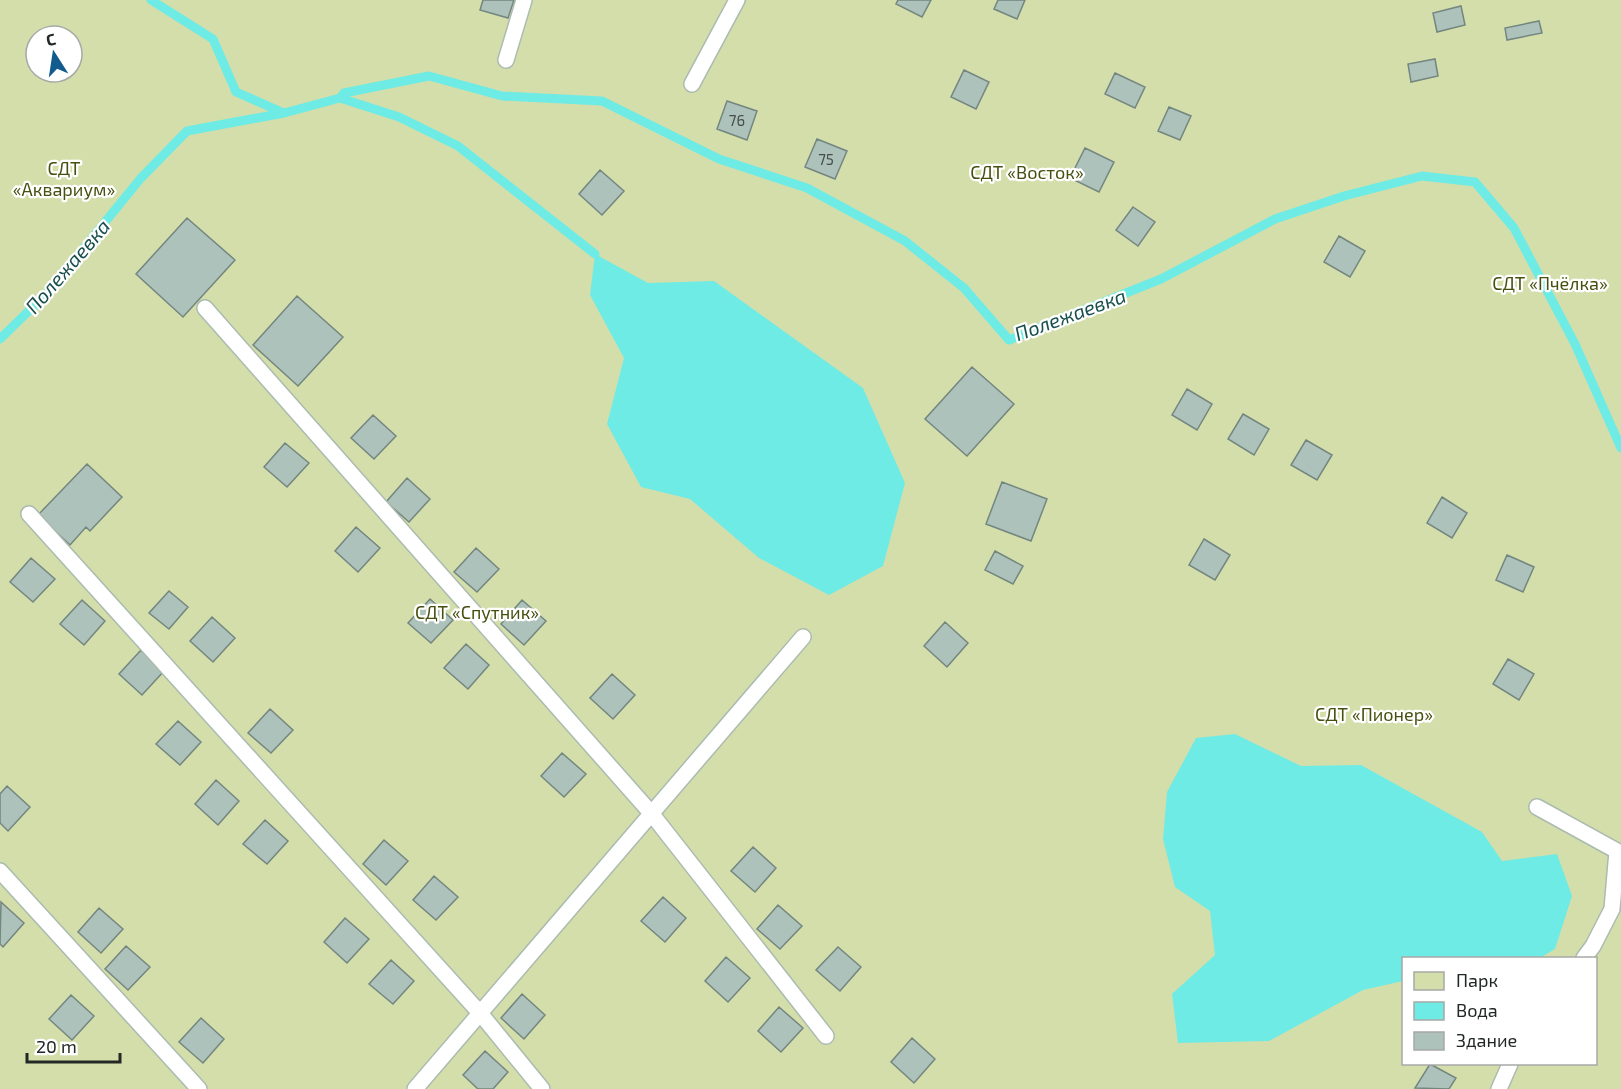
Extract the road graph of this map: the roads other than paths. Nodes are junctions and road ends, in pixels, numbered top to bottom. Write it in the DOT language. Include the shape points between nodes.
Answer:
graph roads {
  1 [pos="524,0"];
  2 [pos="737,0"];
  3 [pos="506,60"];
  4 [pos="692,84"];
  5 [pos="205,308"];
  6 [pos="29,514"];
  7 [pos="803,637"];
  8 [pos="1537,807"];
  9 [pos="651,813"];
  10 [pos="1619,845"];
  11 [pos="0,871"];
  12 [pos="1585,957"];
  13 [pos="480,1013"];
  14 [pos="826,1036"];
  15 [pos="1510,1065"];
  16 [pos="199,1089"];
  17 [pos="415,1089"];
  18 [pos="542,1089"];
  19 [pos="1499,1089"];
  1 -- 3 [label="lane"];
  2 -- 4 [label="lane"];
  5 -- 9 [label="lane"];
  6 -- 13 [label="lane"];
  7 -- 9 [label="lane"];
  8 -- 10 [label="lane"];
  9 -- 13 [label="lane"];
  9 -- 14 [label="lane"];
  10 -- 12 [label="lane" via="1612,909"];
  11 -- 16 [label="lane"];
  13 -- 17 [label="lane"];
  13 -- 18 [label="lane"];
  15 -- 19 [label="lane"];
}
